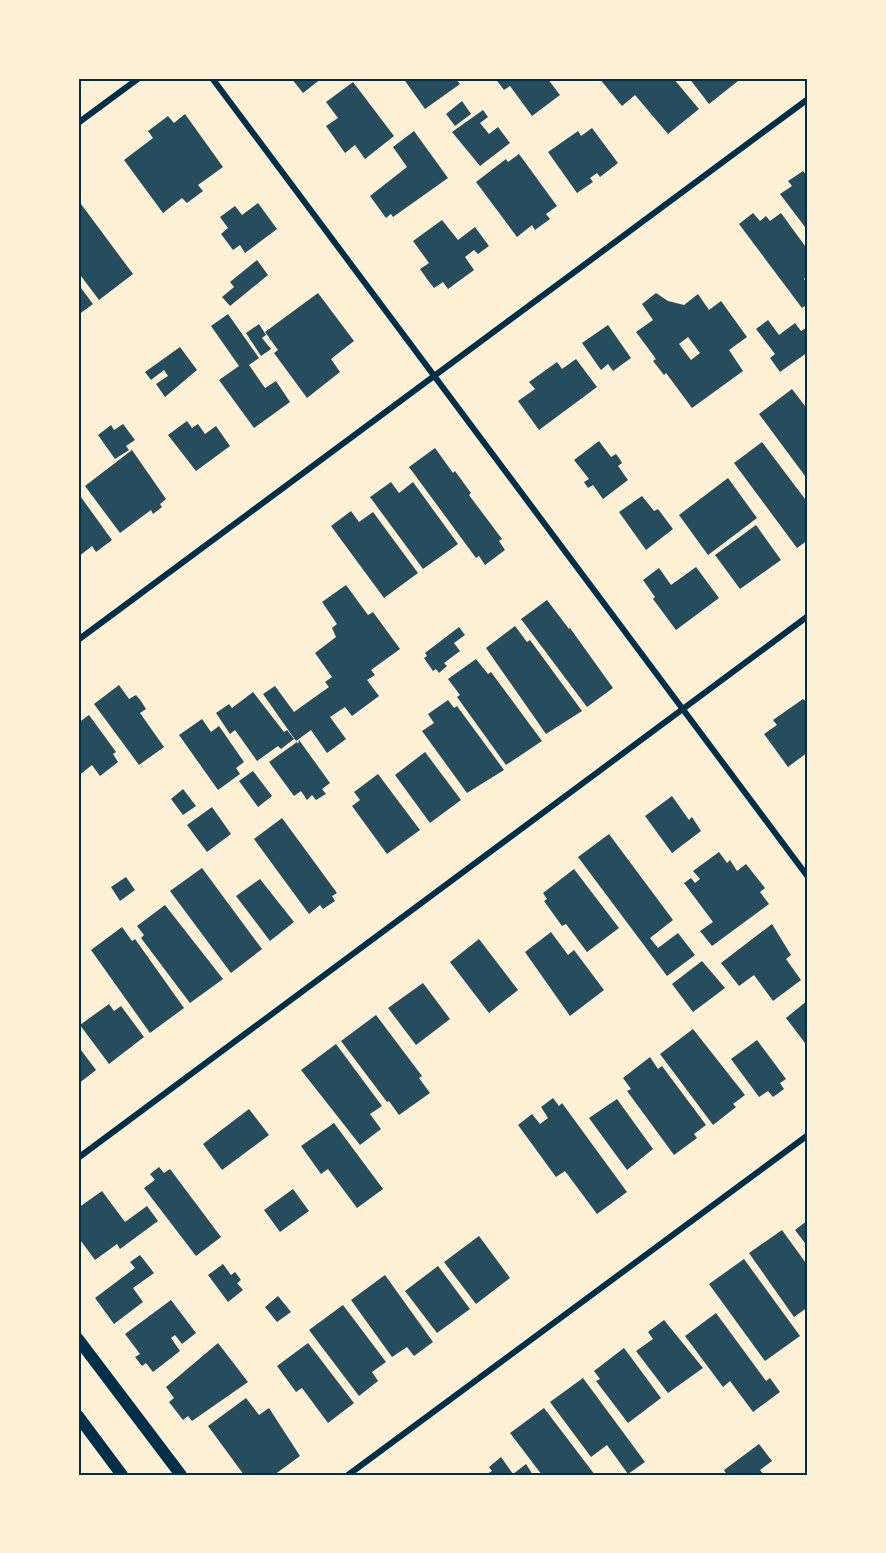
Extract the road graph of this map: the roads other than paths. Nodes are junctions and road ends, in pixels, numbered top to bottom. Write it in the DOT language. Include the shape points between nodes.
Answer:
graph roads {
  1 [pos="139,78"];
  2 [pos="212,78"];
  3 [pos="808,99"];
  4 [pos="78,123"];
  5 [pos="435,376"];
  6 [pos="808,616"];
  7 [pos="78,640"];
  8 [pos="683,710"];
  9 [pos="808,877"];
  10 [pos="808,1135"];
  11 [pos="78,1158"];
  12 [pos="78,1338"];
  13 [pos="78,1416"];
  14 [pos="122,1475"];
  15 [pos="181,1475"];
  16 [pos="348,1475"];
  1 -- 4 [label="street"];
  2 -- 5 [label="street"];
  3 -- 5 [label="street"];
  5 -- 7 [label="street"];
  5 -- 8 [label="street"];
  6 -- 8 [label="street"];
  8 -- 9 [label="street"];
  8 -- 11 [label="street"];
  10 -- 16 [label="street"];
  12 -- 15 [label="main road"];
  13 -- 14 [label="main road"];
}
